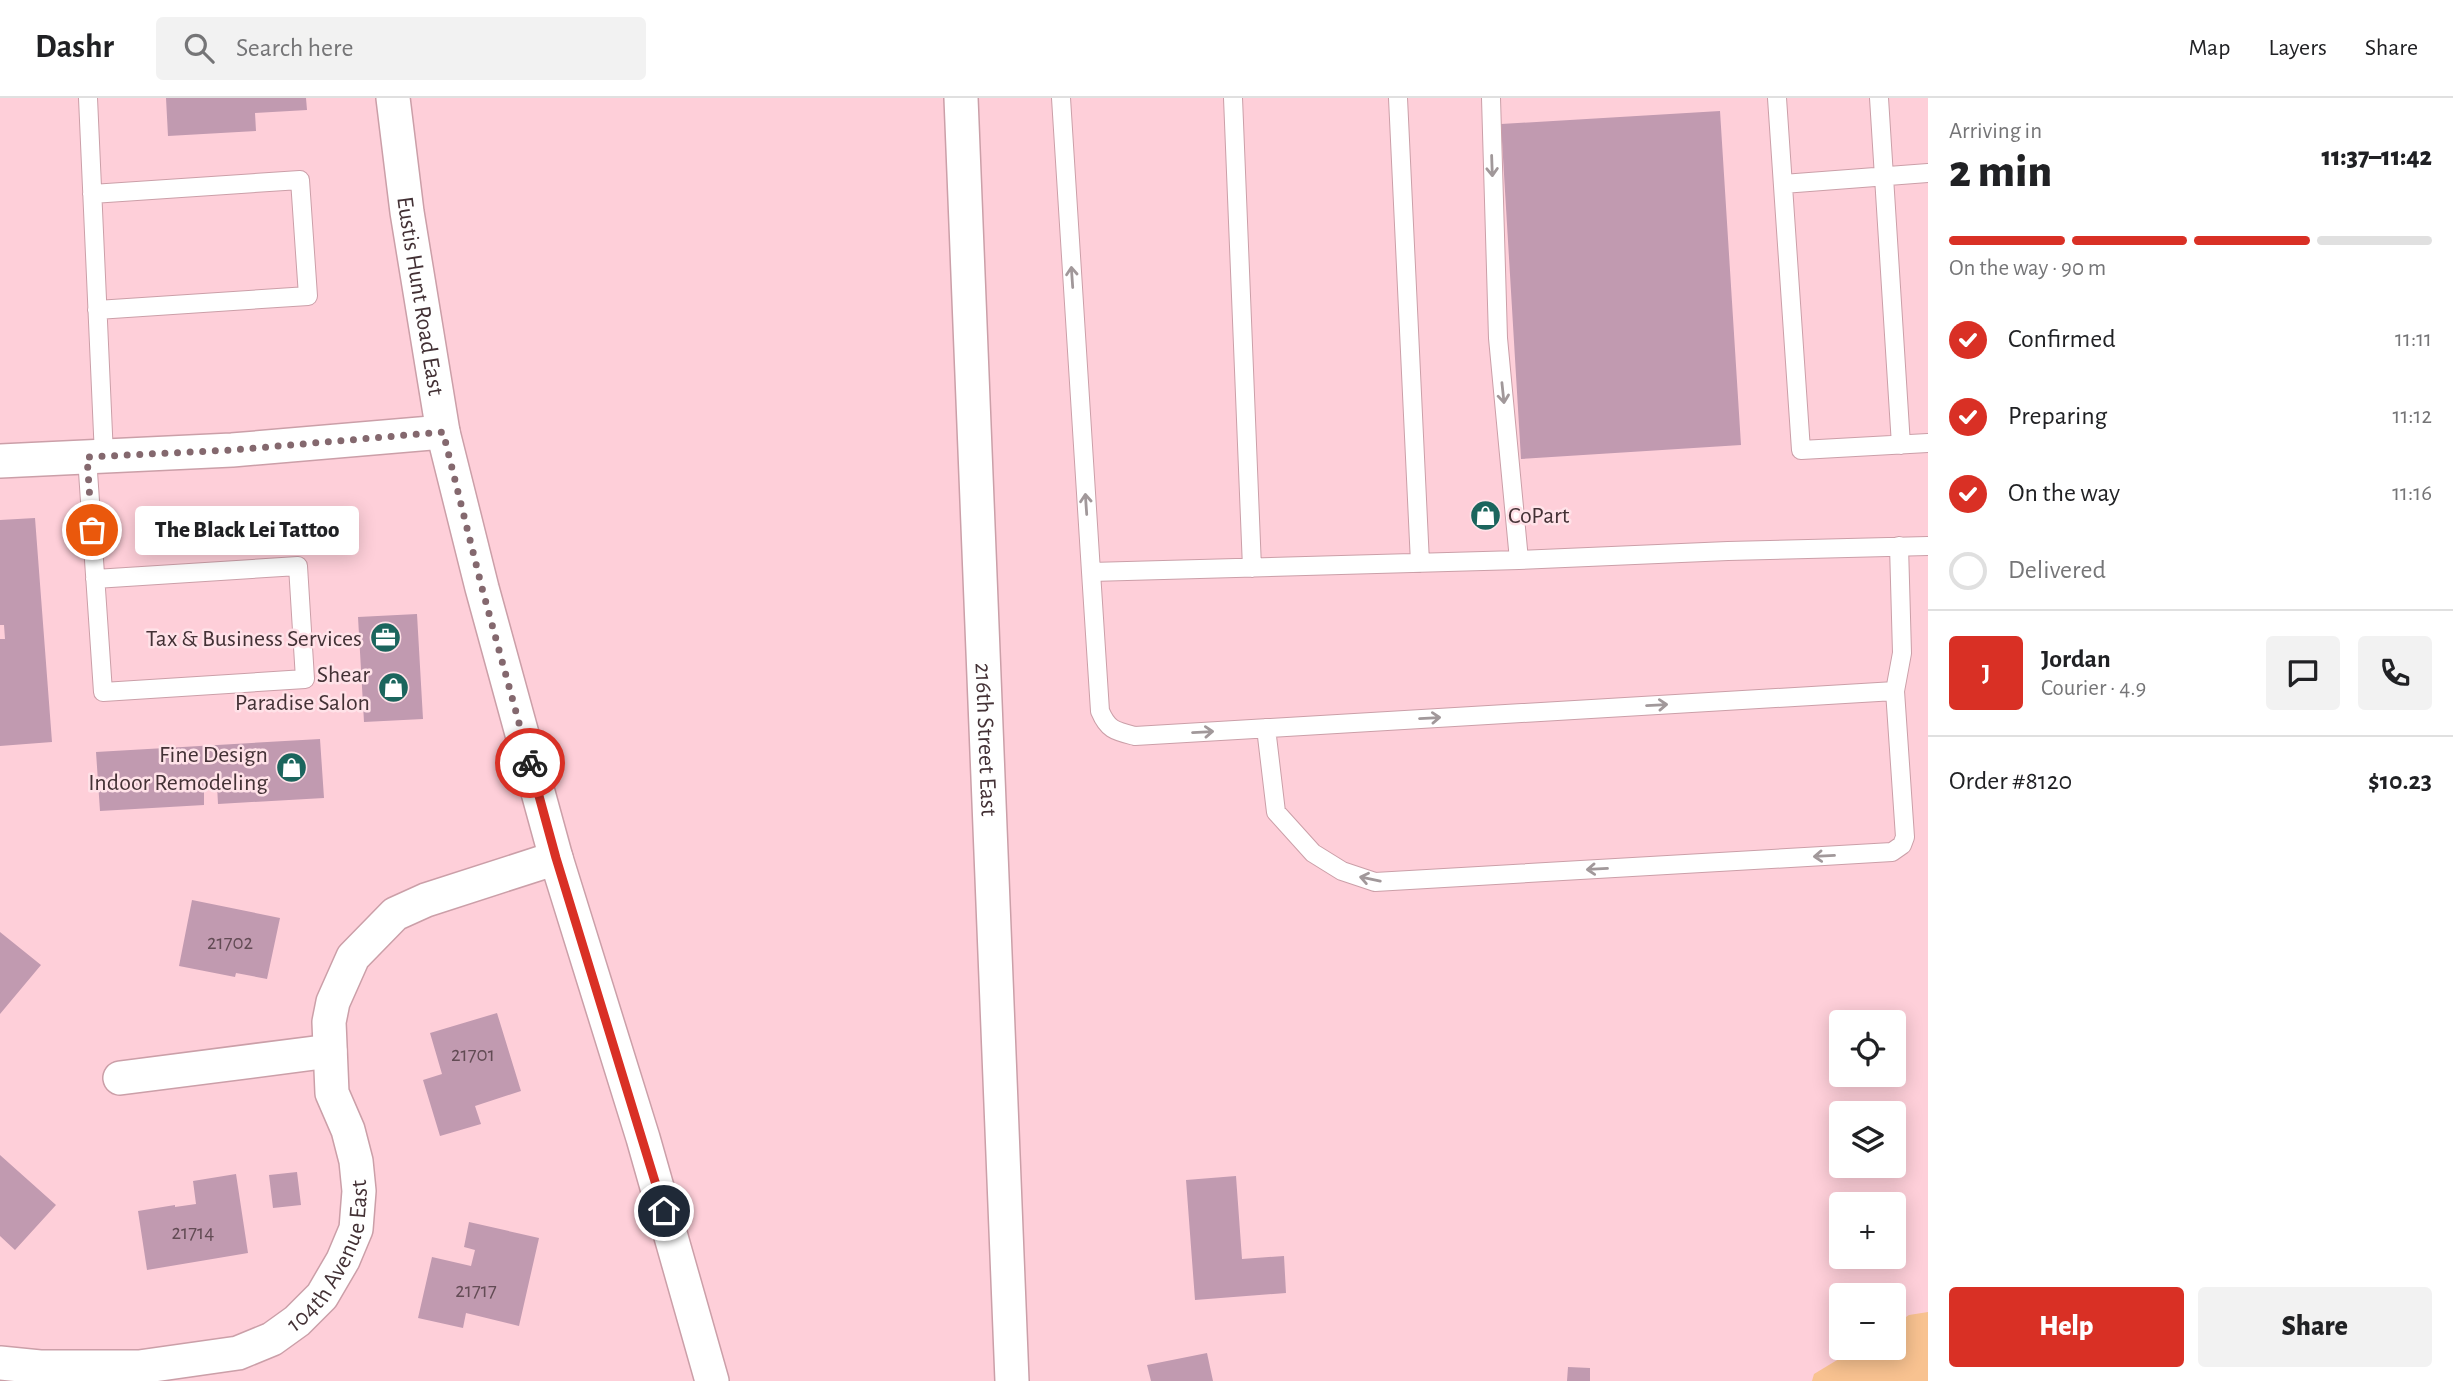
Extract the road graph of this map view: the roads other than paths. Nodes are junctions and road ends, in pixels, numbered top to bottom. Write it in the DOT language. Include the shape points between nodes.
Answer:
graph roads {
  1 [pos="88,98"];
  2 [pos="393,98"];
  3 [pos="961,98"];
  4 [pos="1061,98"];
  5 [pos="1233,98"];
  6 [pos="1398,98"];
  7 [pos="1491,98"];
  8 [pos="1777,98"];
  9 [pos="1879,98"];
  10 [pos="1928,173"];
  11 [pos="1884,177"];
  12 [pos="1783,184"];
  13 [pos="92,194"];
  14 [pos="97,310"];
  15 [pos="443,432"];
  16 [pos="1928,443"];
  17 [pos="1901,445"];
  18 [pos="95,457"];
  19 [pos="0,461"];
  20 [pos="1928,546"];
  21 [pos="1899,547"];
  22 [pos="1519,561"];
  23 [pos="1420,563"];
  24 [pos="1252,568"];
  25 [pos="1091,572"];
  26 [pos="95,579"];
  27 [pos="1895,691"];
  28 [pos="1266,728"];
  29 [pos="556,858"];
  30 [pos="330,1051"];
  31 [pos="120,1078"];
  32 [pos="0,1363"];
  33 [pos="712,1381"];
  34 [pos="1012,1381"];
  1 -- 13 [label="lane"];
  2 -- 15 [label="street, Eustis Hunt Road East"];
  3 -- 34 [label="street, 216th Street East"];
  25 -- 4 [label="lane, one-way"];
  5 -- 24 [label="lane"];
  6 -- 23 [label="lane"];
  7 -- 22 [label="lane, one-way" via="1497,338"];
  8 -- 12 [label="lane"];
  9 -- 11 [label="lane"];
  10 -- 11 [label="lane"];
  11 -- 12 [label="lane"];
  11 -- 17 [label="lane"];
  12 -- 17 [label="lane" via="1801,450"];
  13 -- 14 [label="lane"];
  13 -- 14 [label="lane" via="300,180 308,296"];
  14 -- 18 [label="lane"];
  15 -- 18 [label="street"];
  15 -- 29 [label="street, Eustis Hunt Road East"];
  16 -- 17 [label="lane"];
  18 -- 19 [label="street"];
  18 -- 26 [label="lane"];
  20 -- 21 [label="lane"];
  21 -- 22 [label="lane"];
  21 -- 27 [label="lane" via="1902,653"];
  22 -- 23 [label="lane"];
  23 -- 24 [label="lane"];
  24 -- 25 [label="lane"];
  25 -- 28 [label="lane, one-way" via="1100,711 1106,725 1135,736"];
  26 -- 26 [label="lane" via="103,692 305,679 298,566"];
  28 -- 27 [label="lane, one-way"];
  27 -- 28 [label="lane, one-way" via="1905,837 1892,852 1375,882 1342,871 1313,853 1276,812"];
  29 -- 30 [label="street, 104th Avenue East" via="395,914 353,957 333,1002"];
  29 -- 33 [label="street, Eustis Hunt Road East"];
  30 -- 31 [label="street"];
  30 -- 32 [label="street, 104th Avenue East" via="331,1093 348,1129 356,1161 356,1229 323,1296 297,1321 272,1339 238,1353 139,1367"];
}
